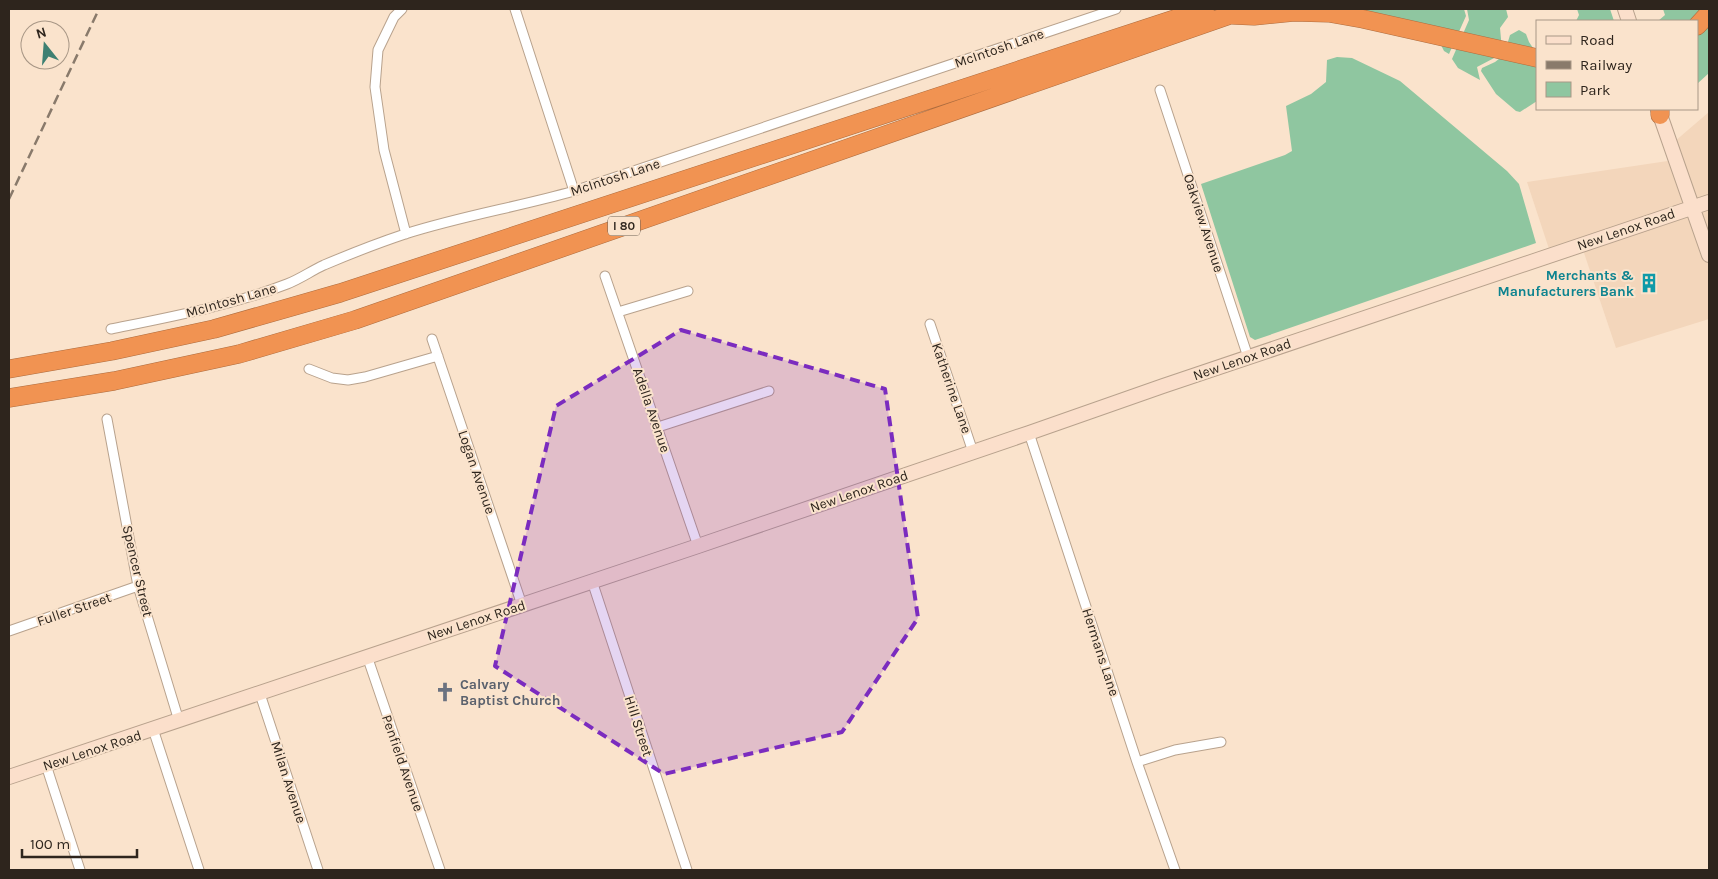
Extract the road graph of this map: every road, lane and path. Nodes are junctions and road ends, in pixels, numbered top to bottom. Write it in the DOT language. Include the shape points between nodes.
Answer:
graph roads {
  1 [pos="402,9"];
  2 [pos="515,9"];
  3 [pos="1116,9"];
  4 [pos="1205,9"];
  5 [pos="1247,9"];
  6 [pos="1194,12"];
  7 [pos="1709,13"];
  8 [pos="1230,14"];
  9 [pos="1698,25"];
  10 [pos="1536,58"];
  11 [pos="1160,90"];
  12 [pos="1659,111"];
  13 [pos="574,191"];
  14 [pos="1709,202"];
  15 [pos="1693,207"];
  16 [pos="406,234"];
  17 [pos="1709,254"];
  18 [pos="605,276"];
  19 [pos="688,291"];
  20 [pos="618,312"];
  21 [pos="930,324"];
  22 [pos="111,329"];
  23 [pos="432,339"];
  24 [pos="438,356"];
  25 [pos="1248,357"];
  26 [pos="9,369"];
  27 [pos="309,369"];
  28 [pos="769,391"];
  29 [pos="9,398"];
  30 [pos="108,419"];
  31 [pos="658,427"];
  32 [pos="1029,433"];
  33 [pos="974,452"];
  34 [pos="698,546"];
  35 [pos="592,581"];
  36 [pos="138,586"];
  37 [pos="522,605"];
  38 [pos="9,631"];
  39 [pos="367,656"];
  40 [pos="260,694"];
  41 [pos="179,721"];
  42 [pos="153,729"];
  43 [pos="1221,742"];
  44 [pos="1137,762"];
  45 [pos="46,765"];
  46 [pos="9,777"];
  47 [pos="80,870"];
  48 [pos="199,870"];
  49 [pos="318,870"];
  50 [pos="440,870"];
  51 [pos="687,870"];
  52 [pos="1175,870"];
  1 -- 16 [label="street" via="394,17 378,50 375,87 384,150"];
  2 -- 13 [label="street"];
  3 -- 13 [label="street, McIntosh Lane"];
  4 -- 6 [label="highway, I 80"];
  5 -- 8 [label="highway, I 80"];
  6 -- 26 [label="highway, I 80" via="340,293 214,329"];
  7 -- 9 [label="highway"];
  8 -- 10 [label="highway" via="1329,14"];
  8 -- 29 [label="highway, I 80" via="354,320 239,354 114,381"];
  11 -- 25 [label="street, Oakview Avenue"];
  12 -- 15 [label="street"];
  13 -- 16 [label="street, McIntosh Lane"];
  14 -- 15 [label="street, New Lenox Road"];
  15 -- 17 [label="street"];
  15 -- 25 [label="street, New Lenox Road"];
  16 -- 22 [label="street, McIntosh Lane" via="250,297"];
  18 -- 20 [label="street, Adella Avenue"];
  19 -- 20 [label="street"];
  20 -- 31 [label="street, Adella Avenue"];
  21 -- 33 [label="street, Katherine Lane"];
  23 -- 24 [label="street, Logan Avenue"];
  24 -- 27 [label="street" via="348,380"];
  24 -- 37 [label="street, Logan Avenue"];
  25 -- 32 [label="street, New Lenox Road"];
  28 -- 31 [label="street"];
  30 -- 36 [label="street, Spencer Street"];
  31 -- 34 [label="street, Adella Avenue"];
  32 -- 33 [label="street, New Lenox Road"];
  32 -- 44 [label="street, Hermans Lane"];
  33 -- 34 [label="street, New Lenox Road"];
  34 -- 35 [label="street, New Lenox Road"];
  35 -- 37 [label="street, New Lenox Road"];
  35 -- 51 [label="street, Hill Street"];
  36 -- 38 [label="street, Fuller Street"];
  36 -- 41 [label="street, Spencer Street"];
  37 -- 39 [label="street, New Lenox Road"];
  39 -- 40 [label="street, New Lenox Road"];
  39 -- 50 [label="street, Penfield Avenue"];
  40 -- 41 [label="street, New Lenox Road"];
  40 -- 49 [label="street, Milan Avenue"];
  41 -- 42 [label="street, New Lenox Road"];
  42 -- 45 [label="street, New Lenox Road"];
  42 -- 48 [label="street"];
  43 -- 44 [label="street" via="1175,750"];
  44 -- 52 [label="street, Hermans Lane"];
  45 -- 46 [label="street, New Lenox Road"];
  45 -- 47 [label="street"];
}
